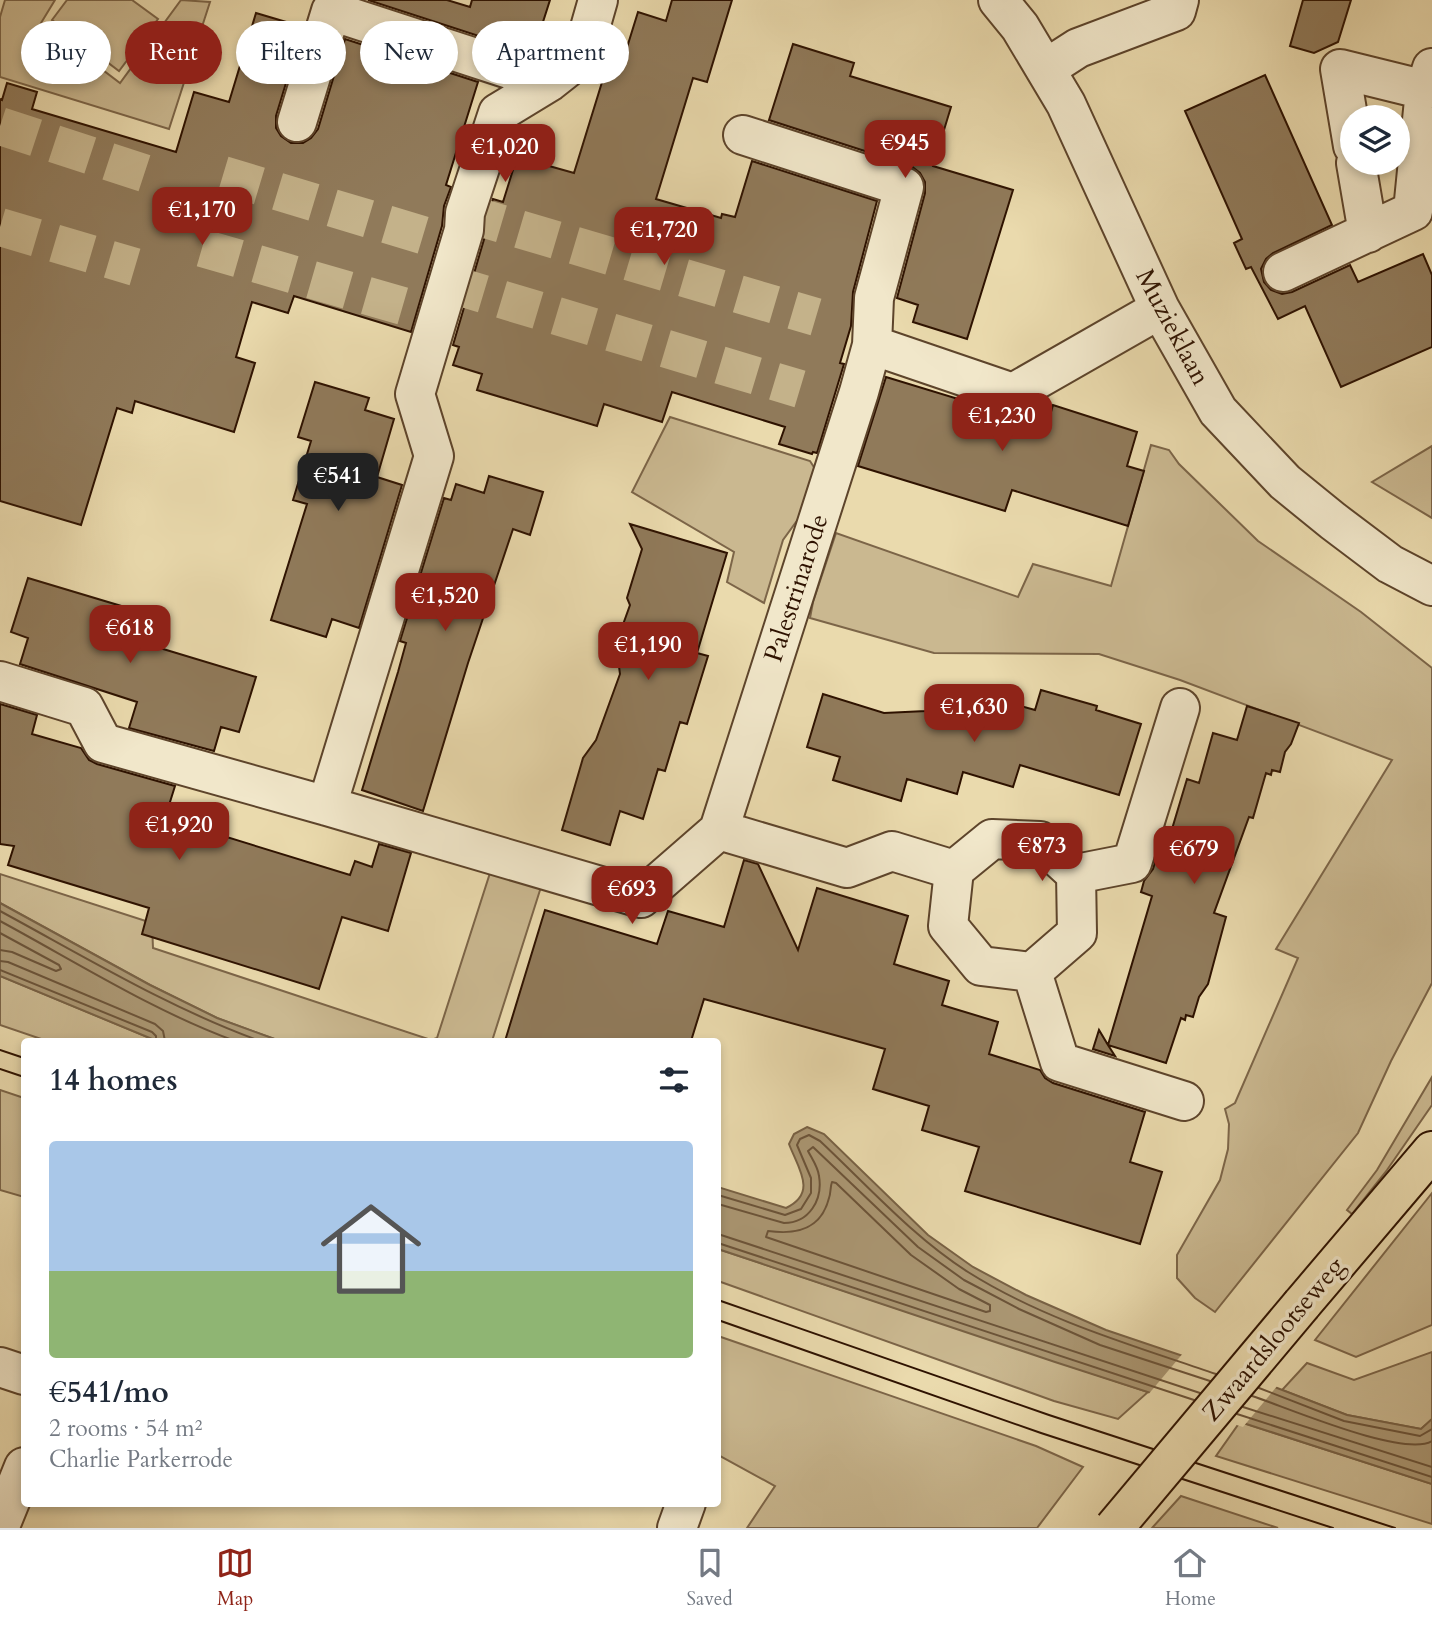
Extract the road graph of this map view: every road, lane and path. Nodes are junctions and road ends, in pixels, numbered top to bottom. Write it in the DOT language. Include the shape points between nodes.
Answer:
graph roads {
  1 [pos="598,0"];
  2 [pos="998,0"];
  3 [pos="1179,0"];
  4 [pos="592,21"];
  5 [pos="472,57"];
  6 [pos="1047,68"];
  7 [pos="1429,79"];
  8 [pos="546,84"];
  9 [pos="1346,105"];
  10 [pos="297,121"];
  11 [pos="743,135"];
  12 [pos="1358,175"];
  13 [pos="1367,233"];
  14 [pos="1283,272"];
  15 [pos="1160,309"];
  16 [pos="872,345"];
  17 [pos="1432,586"];
  18 [pos="0,681"];
  19 [pos="1180,708"];
  20 [pos="327,806"];
  21 [pos="719,830"];
  22 [pos="954,870"];
  23 [pos="1076,874"];
  24 [pos="1032,972"];
  25 [pos="1184,1101"];
  26 [pos="1432,1151"];
  27 [pos="0,1367"];
  28 [pos="21,1374"];
  29 [pos="21,1474"];
  30 [pos="684,1507"];
  31 [pos="0,1526"];
  32 [pos="677,1528"];
  33 [pos="1114,1528"];
  1 -- 4 [label="street"];
  2 -- 6 [label="street, Muzieklaan"];
  3 -- 6 [label="street" via="1176,11 1078,48"];
  5 -- 10 [label="street" via="331,11"];
  6 -- 15 [label="street, Muzieklaan"];
  7 -- 9 [label="street" via="1340,69"];
  7 -- 13 [label="street" via="1413,211"];
  8 -- 20 [label="street" via="498,113 465,213 415,394 434,456"];
  11 -- 16 [label="street, Palestrinarode" via="904,187 874,298"];
  12 -- 13 [label="street"];
  13 -- 14 [label="street"];
  15 -- 16 [label="street" via="1013,393"];
  15 -- 17 [label="street, Muzieklaan" via="1218,411 1285,482 1390,564"];
  16 -- 21 [label="street, Palestrinarode"];
  18 -- 20 [label="street" via="85,707 103,743"];
  19 -- 23 [label="street" via="1132,863"];
  20 -- 21 [label="street" via="641,898"];
  21 -- 22 [label="street" via="847,868 892,851"];
  22 -- 23 [label="street" via="992,839 1040,841"];
  22 -- 24 [label="street" via="948,926 981,966"];
  23 -- 24 [label="street" via="1077,933"];
  24 -- 25 [label="street" via="1060,1062"];
  26 -- 33 [label="main road, Zwaardslootseweg, bridge"];
  27 -- 28 [label="street"];
  29 -- 31 [label="street"];
  30 -- 32 [label="street"];
}
